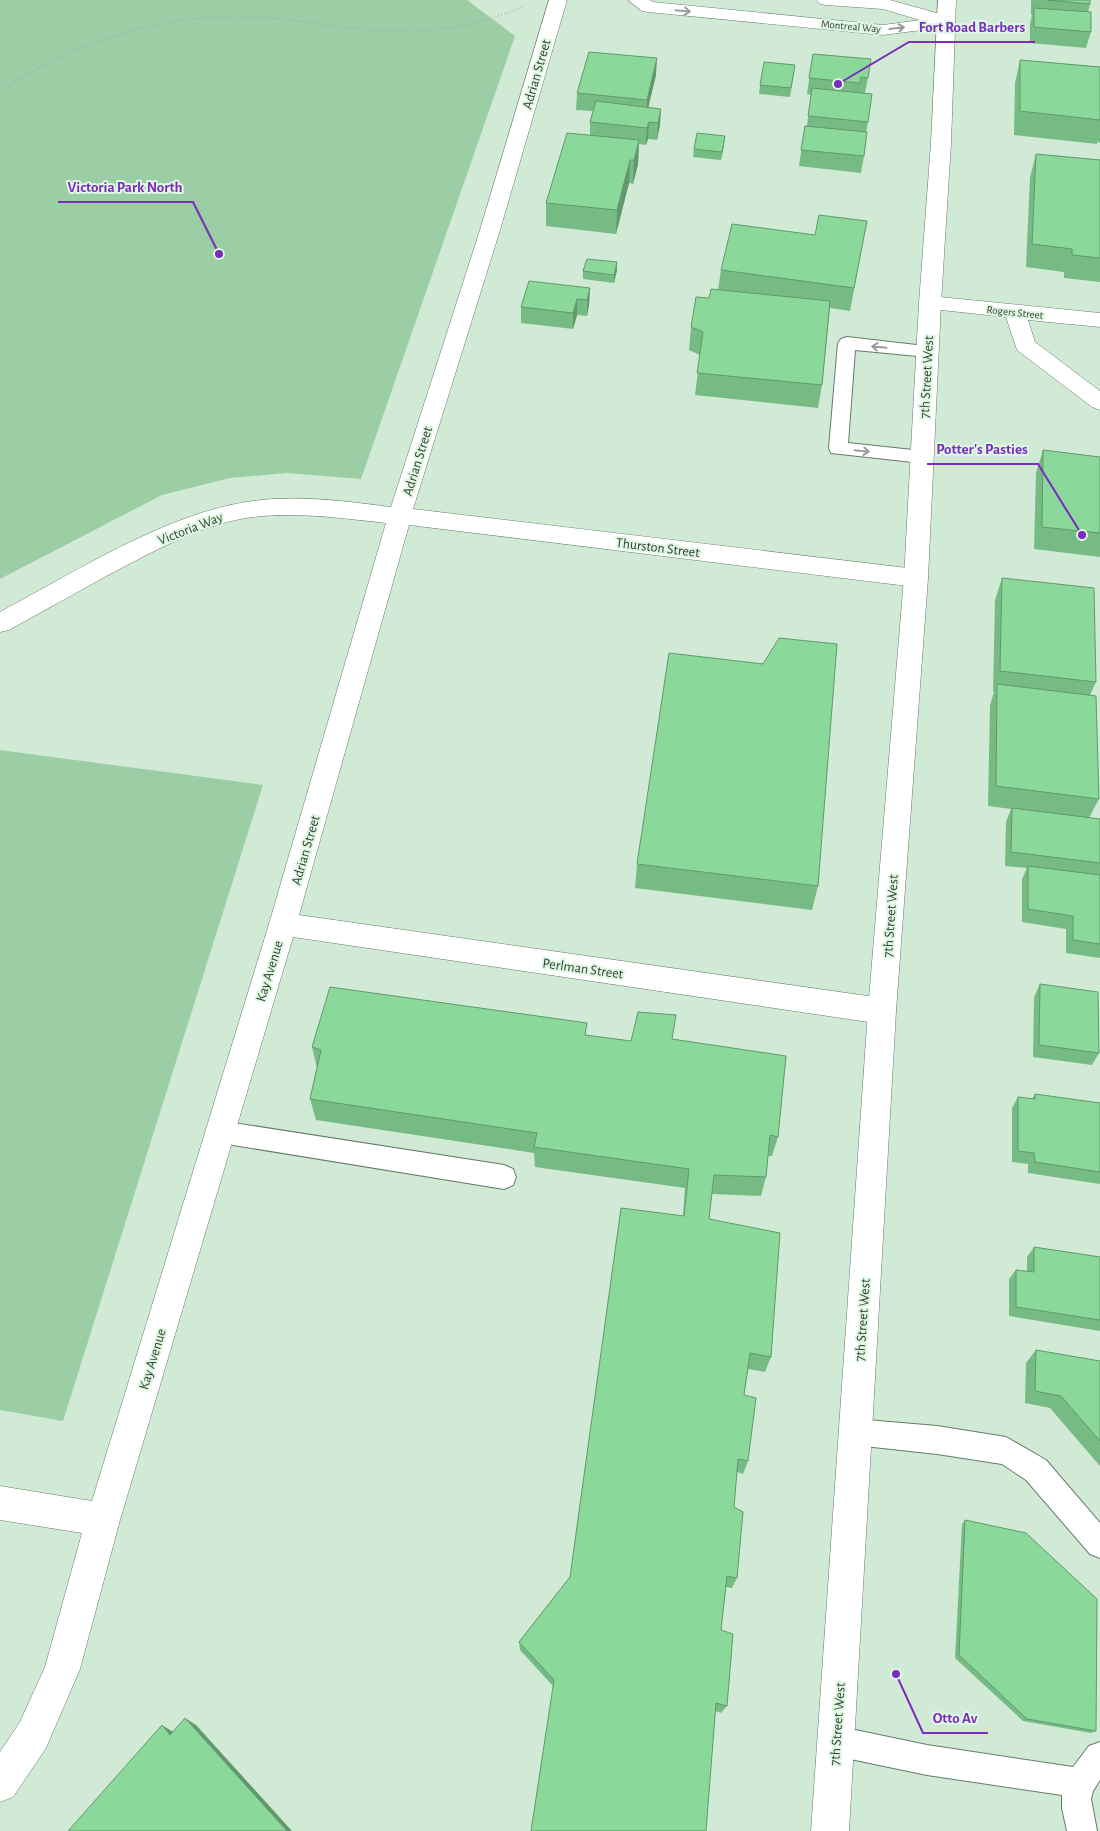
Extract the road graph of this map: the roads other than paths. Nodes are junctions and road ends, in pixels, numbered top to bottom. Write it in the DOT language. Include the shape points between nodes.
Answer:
graph roads {
  1 [pos="636,0"];
  2 [pos="826,0"];
  3 [pos="556,5"];
  4 [pos="946,11"];
  5 [pos="930,304"];
  6 [pos="1015,312"];
  7 [pos="1100,320"];
  8 [pos="928,351"];
  9 [pos="1100,402"];
  10 [pos="922,457"];
  11 [pos="400,516"];
  12 [pos="916,578"];
  13 [pos="0,623"];
  14 [pos="284,924"];
  15 [pos="882,1011"];
  16 [pos="221,1132"];
  17 [pos="504,1178"];
  18 [pos="855,1432"];
  19 [pos="0,1503"];
  20 [pos="103,1520"];
  21 [pos="1100,1544"];
  22 [pos="836,1741"];
  23 [pos="1100,1757"];
  24 [pos="1079,1783"];
  25 [pos="0,1784"];
  26 [pos="830,1831"];
  27 [pos="1082,1831"];
  1 -- 4 [label="street, Montreal Way, one-way" via="648,7 883,30"];
  2 -- 4 [label="street, Montreal Way"];
  3 -- 11 [label="street, Adrian Street" via="490,230"];
  4 -- 5 [label="street, 7th Street West"];
  5 -- 6 [label="street, Rogers Street"];
  5 -- 8 [label="street, 7th Street West"];
  6 -- 7 [label="street, Rogers Street"];
  6 -- 9 [label="street" via="1025,345"];
  8 -- 10 [label="street, 7th Street West"];
  8 -- 10 [label="lane, one-way" via="846,343 838,448"];
  10 -- 12 [label="street, 7th Street West"];
  11 -- 12 [label="street, Thurston Street"];
  11 -- 13 [label="street, Victoria Way" via="329,508 269,508 227,514 193,524 145,546"];
  11 -- 14 [label="street, Adrian Street"];
  12 -- 15 [label="street, 7th Street West"];
  14 -- 15 [label="street, Perlman Street"];
  14 -- 16 [label="street, Kay Avenue"];
  15 -- 18 [label="street, 7th Street West"];
  16 -- 17 [label="lane"];
  16 -- 20 [label="street, Kay Avenue"];
  18 -- 21 [label="lane" via="937,1440 1006,1452 1036,1470"];
  18 -- 22 [label="street, 7th Street West"];
  19 -- 20 [label="street"];
  20 -- 25 [label="street, Kay Avenue" via="62,1669 32,1735"];
  22 -- 24 [label="lane" via="927,1760"];
  22 -- 26 [label="street, 7th Street West"];
  23 -- 24 [label="lane"];
  24 -- 27 [label="lane" via="1075,1806"];
}
